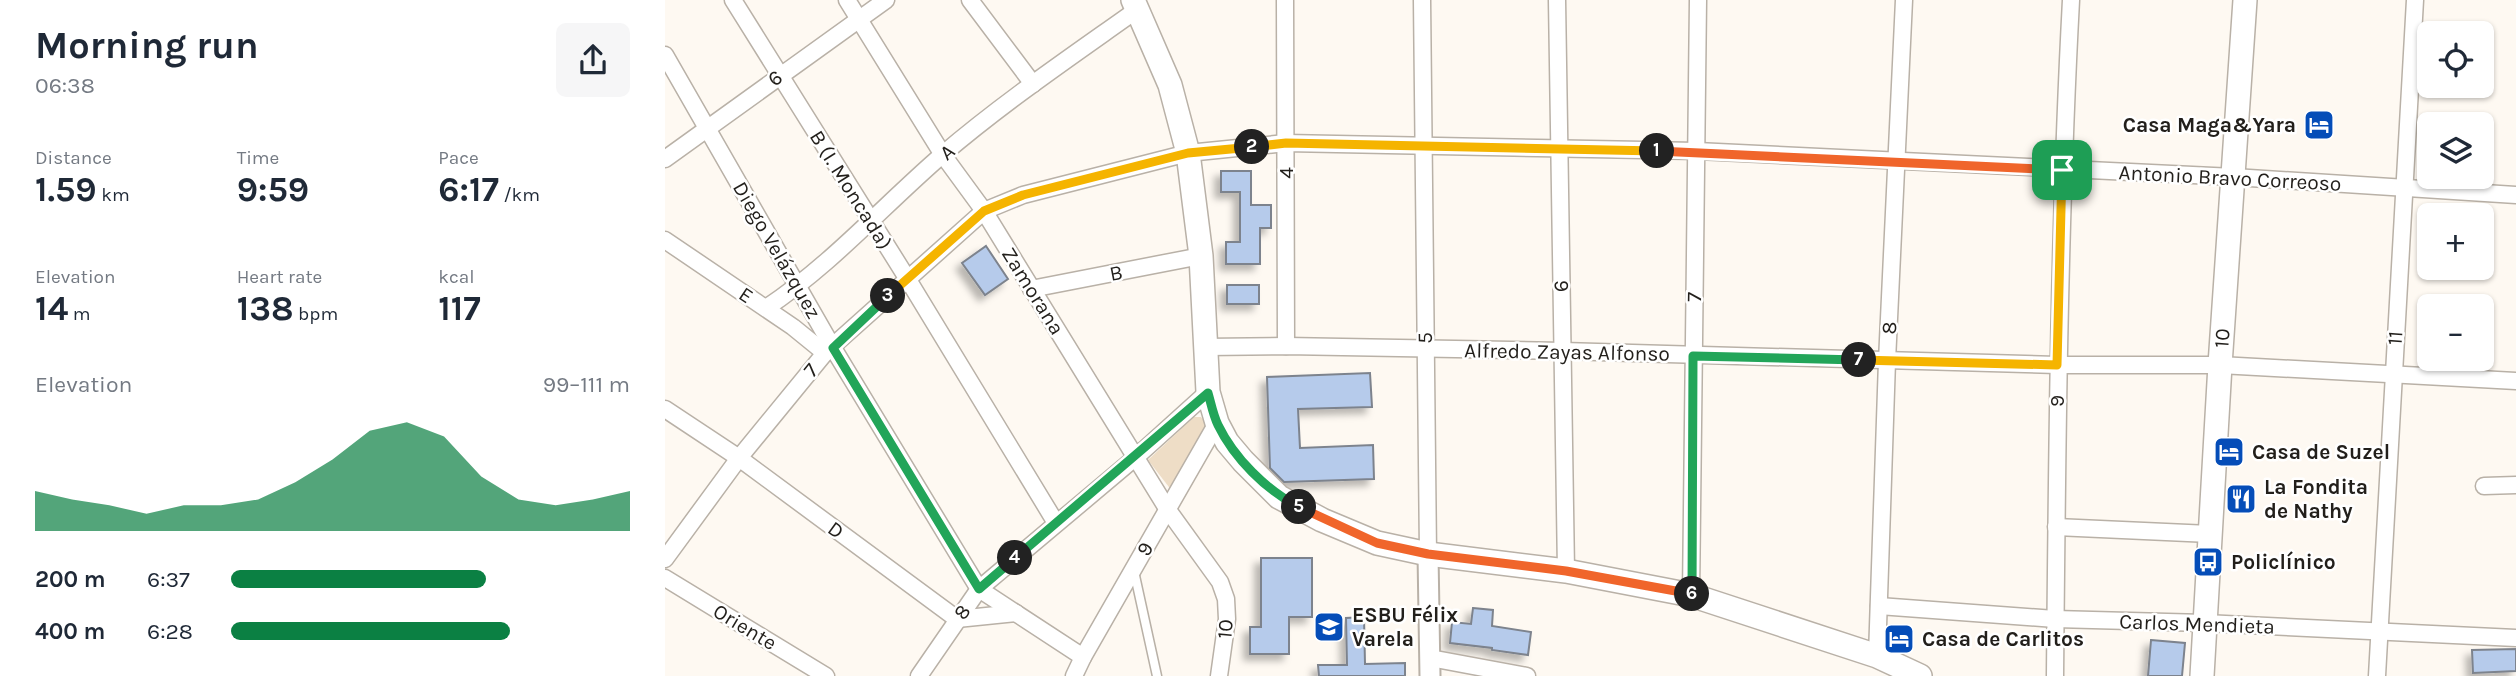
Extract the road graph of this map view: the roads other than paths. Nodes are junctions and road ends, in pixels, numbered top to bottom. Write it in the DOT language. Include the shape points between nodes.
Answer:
graph roads {
  1 [pos="733,0"];
  2 [pos="847,0"];
  3 [pos="886,0"];
  4 [pos="970,0"];
  5 [pos="1285,0"];
  6 [pos="1422,0"];
  7 [pos="1557,0"];
  8 [pos="1698,0"];
  9 [pos="1904,0"];
  10 [pos="2071,0"];
  11 [pos="2245,0"];
  12 [pos="2415,0"];
  13 [pos="1136,4"];
  14 [pos="858,19"];
  15 [pos="665,55"];
  16 [pos="779,75"];
  17 [pos="1033,84"];
  18 [pos="707,128"];
  19 [pos="1286,143"];
  20 [pos="1423,145"];
  21 [pos="1559,149"];
  22 [pos="1697,151"];
  23 [pos="1188,153"];
  24 [pos="943,155"];
  25 [pos="665,159"];
  26 [pos="1896,160"];
  27 [pos="2062,170"];
  28 [pos="2234,177"];
  29 [pos="2405,188"];
  30 [pos="2516,195"];
  31 [pos="984,211"];
  32 [pos="869,221"];
  33 [pos="665,240"];
  34 [pos="1201,256"];
  35 [pos="907,278"];
  36 [pos="799,286"];
  37 [pos="1031,289"];
  38 [pos="766,308"];
  39 [pos="1286,346"];
  40 [pos="1205,347"];
  41 [pos="1425,349"];
  42 [pos="829,350"];
  43 [pos="1563,351"];
  44 [pos="1693,356"];
  45 [pos="1887,361"];
  46 [pos="2057,365"];
  47 [pos="2220,365"];
  48 [pos="2393,373"];
  49 [pos="2516,381"];
  50 [pos="1208,393"];
  51 [pos="665,409"];
  52 [pos="1217,422"];
  53 [pos="1136,457"];
  54 [pos="739,458"];
  55 [pos="2516,485"];
  56 [pos="2484,486"];
  57 [pos="1168,510"];
  58 [pos="1056,523"];
  59 [pos="2056,527"];
  60 [pos="2210,534"];
  61 [pos="1428,554"];
  62 [pos="665,559"];
  63 [pos="1134,569"];
  64 [pos="1566,571"];
  65 [pos="665,578"];
  66 [pos="1220,582"];
  67 [pos="979,589"];
  68 [pos="1692,594"];
  69 [pos="1879,606"];
  70 [pos="1016,613"];
  71 [pos="957,618"];
  72 [pos="2055,619"];
  73 [pos="2206,623"];
  74 [pos="2379,632"];
  75 [pos="2516,638"];
  76 [pos="1877,656"];
  77 [pos="1083,657"];
  78 [pos="1430,667"];
  79 [pos="826,676"];
  80 [pos="919,676"];
  81 [pos="1074,676"];
  82 [pos="1157,676"];
  83 [pos="1219,676"];
  84 [pos="1527,676"];
  85 [pos="1920,676"];
  86 [pos="2055,676"];
  87 [pos="2202,676"];
  88 [pos="2377,676"];
  1 -- 16 [label="street, B (I. Moncada)"];
  2 -- 14 [label="street, Zamorana"];
  3 -- 14 [label="street, 6"];
  4 -- 17 [label="street"];
  5 -- 19 [label="street, 4"];
  6 -- 20 [label="street, 5"];
  7 -- 21 [label="street, 6"];
  8 -- 22 [label="street, 7"];
  9 -- 26 [label="street, 8"];
  10 -- 27 [label="street, 9"];
  11 -- 28 [label="main road, 10"];
  12 -- 29 [label="street, 11"];
  13 -- 17 [label="street, A"];
  13 -- 23 [label="main road" via="1170,85"];
  14 -- 16 [label="street, 6"];
  14 -- 24 [label="street, Zamorana"];
  15 -- 18 [label="street, Diego Velázquez"];
  16 -- 18 [label="street, 6"];
  16 -- 32 [label="street, B (I. Moncada)"];
  17 -- 24 [label="street, A"];
  18 -- 25 [label="street, 6"];
  18 -- 36 [label="street, Diego Velázquez"];
  19 -- 20 [label="street, Antonio Bravo Correoso"];
  19 -- 23 [label="street, Antonio Bravo Correoso"];
  19 -- 39 [label="street, 4"];
  20 -- 21 [label="street, Antonio Bravo Correoso"];
  20 -- 41 [label="street, 5"];
  21 -- 22 [label="street, Antonio Bravo Correoso"];
  21 -- 43 [label="street, 6"];
  22 -- 26 [label="street, Antonio Bravo Correoso"];
  22 -- 44 [label="street, 7"];
  23 -- 31 [label="street, 7" via="1023,195"];
  23 -- 34 [label="main road"];
  24 -- 31 [label="street, Zamorana"];
  24 -- 32 [label="street, A"];
  26 -- 27 [label="street, Antonio Bravo Correoso"];
  26 -- 45 [label="street, 8"];
  27 -- 28 [label="street, Antonio Bravo Correoso"];
  27 -- 46 [label="street, 9"];
  28 -- 29 [label="street, Antonio Bravo Correoso"];
  28 -- 47 [label="main road, 10"];
  29 -- 30 [label="street, Antonio Bravo Correoso"];
  29 -- 48 [label="street, 11"];
  31 -- 35 [label="street, 7"];
  31 -- 37 [label="street, Zamorana"];
  32 -- 35 [label="street, B (I. Moncada)"];
  32 -- 36 [label="street, A"];
  33 -- 38 [label="street, E"];
  34 -- 37 [label="street, B"];
  34 -- 40 [label="main road"];
  35 -- 42 [label="street, 7"];
  35 -- 58 [label="street, B (I. Moncada)"];
  36 -- 38 [label="street, A"];
  36 -- 42 [label="street, Diego Velázquez"];
  37 -- 53 [label="street, Zamorana"];
  38 -- 42 [label="street, E"];
  39 -- 40 [label="street, Alfredo Zayas Alfonso"];
  39 -- 41 [label="street, Alfredo Zayas Alfonso"];
  40 -- 50 [label="main road"];
  41 -- 43 [label="street, Alfredo Zayas Alfonso"];
  41 -- 61 [label="street, 5"];
  42 -- 54 [label="street, 7"];
  42 -- 67 [label="street, Diego Velázquez"];
  43 -- 44 [label="street, Alfredo Zayas Alfonso"];
  43 -- 64 [label="street, 6"];
  44 -- 45 [label="street, Alfredo Zayas Alfonso"];
  44 -- 68 [label="street, 7"];
  45 -- 46 [label="street, Alfredo Zayas Alfonso"];
  45 -- 69 [label="street, 8"];
  46 -- 47 [label="street, Alfredo Zayas Alfonso"];
  46 -- 59 [label="street, 9"];
  47 -- 48 [label="street, Alfredo Zayas Alfonso"];
  47 -- 60 [label="main road, 10"];
  48 -- 49 [label="street, Alfredo Zayas Alfonso"];
  48 -- 74 [label="street, 11"];
  50 -- 52 [label="main road"];
  50 -- 53 [label="street, 8"];
  51 -- 54 [label="street, D"];
  52 -- 57 [label="street, 9"];
  52 -- 61 [label="main road" via="1227,442 1279,497 1377,543"];
  53 -- 57 [label="street, Zamorana"];
  53 -- 58 [label="street, 8"];
  54 -- 62 [label="street, 7"];
  54 -- 71 [label="street, D"];
  55 -- 56 [label="street"];
  57 -- 63 [label="street, 9"];
  57 -- 66 [label="street, Zamorana"];
  58 -- 67 [label="street, 8"];
  59 -- 60 [label="street"];
  59 -- 72 [label="street, 9"];
  60 -- 73 [label="main road, 10"];
  61 -- 64 [label="main road"];
  61 -- 78 [label="street, 5"];
  63 -- 77 [label="street, 9"];
  63 -- 82 [label="lane"];
  64 -- 68 [label="main road"];
  65 -- 79 [label="street, Oriente"];
  66 -- 83 [label="street, 10" via="1227,619"];
  67 -- 70 [label="street, Diego Velázquez"];
  67 -- 71 [label="street, 8"];
  68 -- 76 [label="main road"];
  69 -- 72 [label="street, Carlos Mendieta"];
  69 -- 76 [label="street, 8"];
  70 -- 71 [label="street"];
  70 -- 77 [label="street, Diego Velázquez"];
  71 -- 80 [label="street, 8"];
  72 -- 73 [label="street, Carlos Mendieta"];
  72 -- 86 [label="street, 9"];
  73 -- 74 [label="street, Carlos Mendieta"];
  73 -- 87 [label="main road, 10"];
  74 -- 75 [label="street, Carlos Mendieta"];
  74 -- 88 [label="street, 11"];
  76 -- 85 [label="main road"];
  77 -- 81 [label="street, 9"];
  78 -- 84 [label="street"];
}
